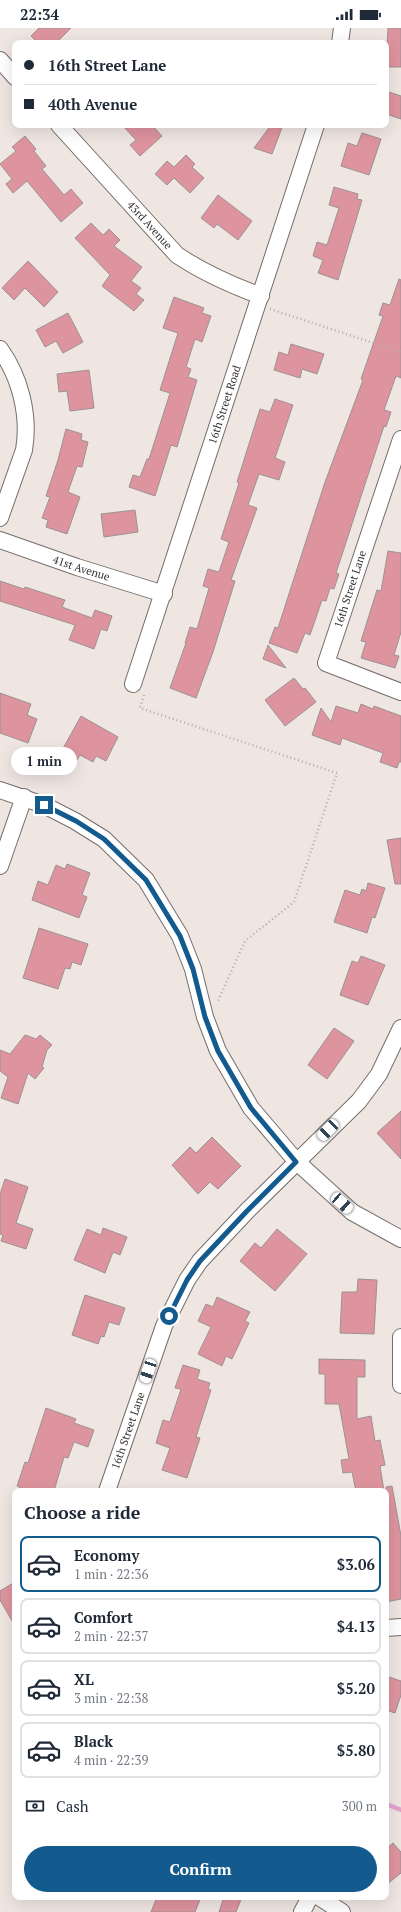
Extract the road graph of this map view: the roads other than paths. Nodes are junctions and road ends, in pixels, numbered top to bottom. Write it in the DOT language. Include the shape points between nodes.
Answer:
graph roads {
  1 [pos="342,28"];
  2 [pos="340,40"];
  3 [pos="0,60"];
  4 [pos="12,74"];
  5 [pos="62,128"];
  6 [pos="315,128"];
  7 [pos="260,301"];
  8 [pos="0,349"];
  9 [pos="401,439"];
  10 [pos="0,518"];
  11 [pos="0,540"];
  12 [pos="164,594"];
  13 [pos="133,684"];
  14 [pos="401,692"];
  15 [pos="0,790"];
  16 [pos="24,797"];
  17 [pos="0,866"];
  18 [pos="401,1028"];
  19 [pos="296,1162"];
  20 [pos="401,1239"];
  21 [pos="401,1336"];
  22 [pos="401,1385"];
  23 [pos="108,1488"];
  24 [pos="401,1626"];
  25 [pos="389,1628"];
  26 [pos="308,1900"];
  27 [pos="324,1900"];
  28 [pos="302,1912"];
  29 [pos="342,1912"];
  1 -- 2 [label="street"];
  3 -- 4 [label="street"];
  5 -- 7 [label="street, 43rd Avenue" via="177,255"];
  6 -- 7 [label="street, 16th Street Road"];
  7 -- 12 [label="street, 16th Street Road"];
  8 -- 10 [label="street" via="16,378 23,403 25,439 24,450"];
  9 -- 14 [label="street, 16th Street Lane" via="326,663"];
  11 -- 12 [label="street, 41st Avenue"];
  12 -- 13 [label="street, 16th Street Road"];
  15 -- 16 [label="street"];
  16 -- 17 [label="street"];
  16 -- 19 [label="street" via="63,814 104,839 146,880 180,936 218,1051 251,1108"];
  18 -- 19 [label="street, 16th Street Lane" via="380,1074 359,1101"];
  19 -- 20 [label="street" via="352,1212"];
  19 -- 23 [label="street, 16th Street Lane" via="200,1261 187,1280 164,1326"];
  21 -- 22 [label="street"];
  24 -- 25 [label="street"];
  26 -- 28 [label="street"];
  27 -- 29 [label="street"];
}
